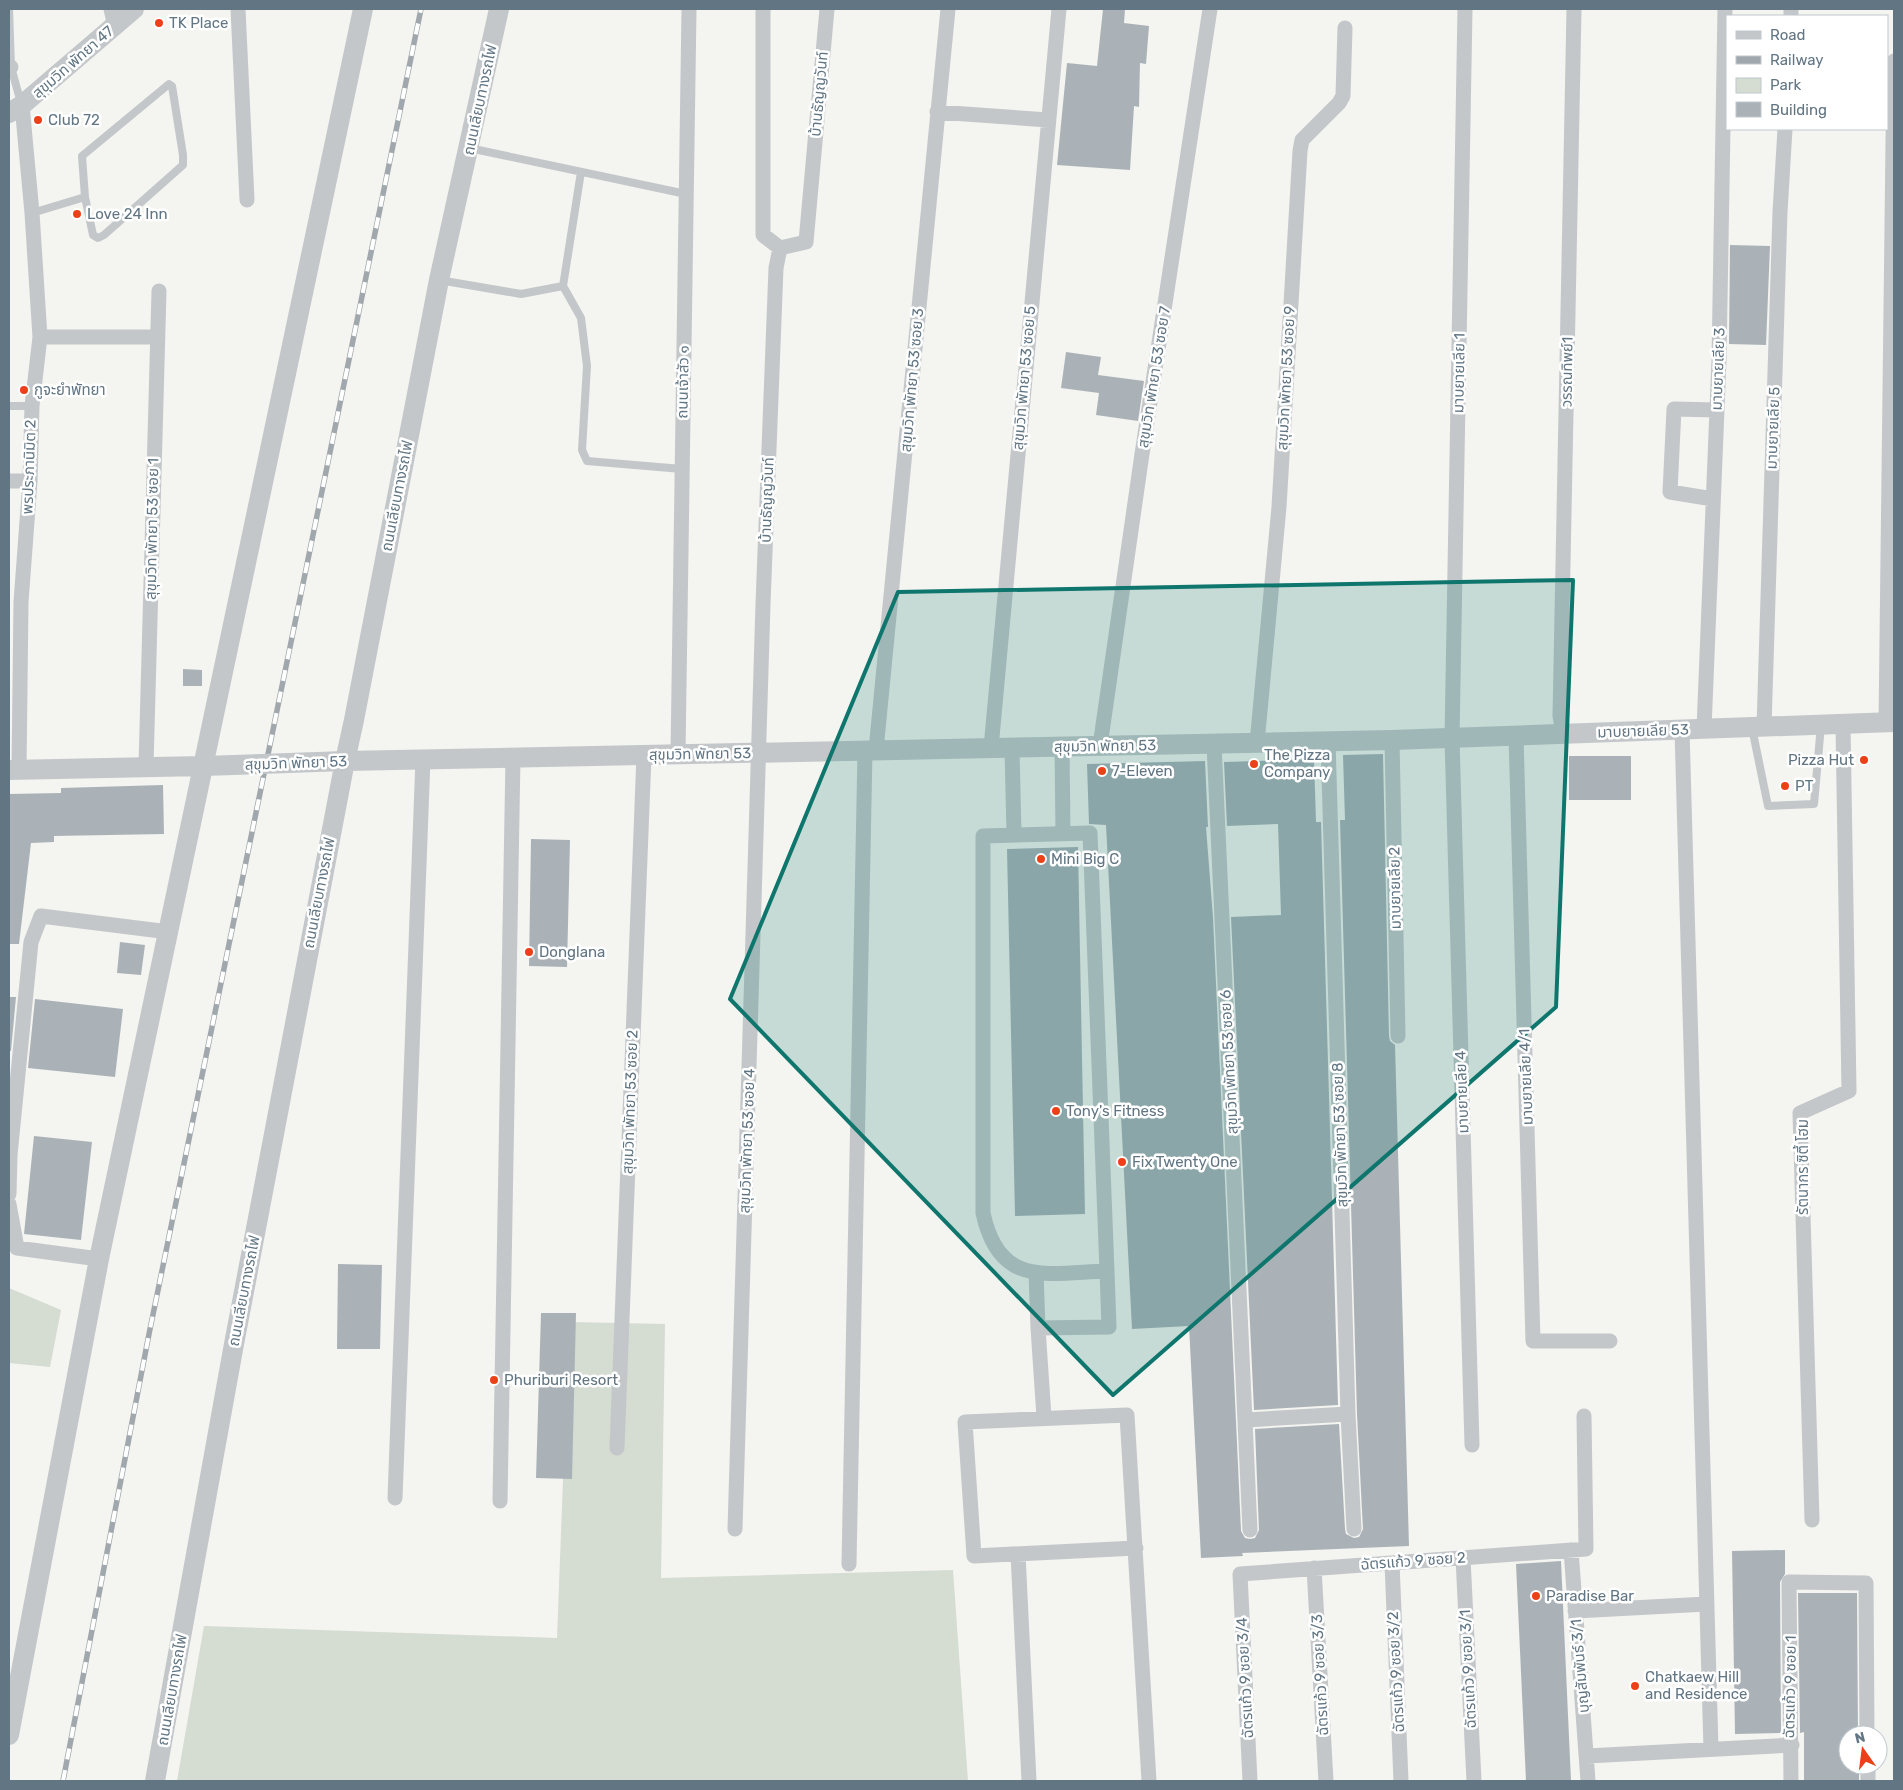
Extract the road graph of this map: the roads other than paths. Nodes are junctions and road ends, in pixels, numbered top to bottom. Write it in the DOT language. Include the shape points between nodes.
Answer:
graph roads {
  1 [pos="9,9"];
  2 [pos="134,9"];
  3 [pos="238,9"];
  4 [pos="363,9"];
  5 [pos="499,9"];
  6 [pos="689,9"];
  7 [pos="763,9"];
  8 [pos="827,9"];
  9 [pos="948,9"];
  10 [pos="1059,9"];
  11 [pos="1210,9"];
  12 [pos="1465,9"];
  13 [pos="1574,9"];
  14 [pos="1725,9"];
  15 [pos="113,17"];
  16 [pos="1345,28"];
  17 [pos="1894,61"];
  18 [pos="10,67"];
  19 [pos="16,109"];
  20 [pos="937,112"];
  21 [pos="1048,120"];
  22 [pos="1785,130"];
  23 [pos="469,148"];
  24 [pos="581,172"];
  25 [pos="686,194"];
  26 [pos="85,197"];
  27 [pos="247,200"];
  28 [pos="32,213"];
  29 [pos="780,248"];
  30 [pos="439,280"];
  31 [pos="563,286"];
  32 [pos="159,292"];
  33 [pos="40,337"];
  34 [pos="156,337"];
  35 [pos="9,406"];
  36 [pos="32,406"];
  37 [pos="1717,410"];
  38 [pos="682,469"];
  39 [pos="9,481"];
  40 [pos="30,481"];
  41 [pos="1713,498"];
  42 [pos="15,602"];
  43 [pos="1890,723"];
  44 [pos="1843,724"];
  45 [pos="1821,725"];
  46 [pos="1758,727"];
  47 [pos="1704,729"];
  48 [pos="1682,730"];
  49 [pos="1562,734"];
  50 [pos="1516,736"];
  51 [pos="1452,738"];
  52 [pos="1392,740"];
  53 [pos="1328,741"];
  54 [pos="1257,743"];
  55 [pos="1214,744"];
  56 [pos="1100,746"];
  57 [pos="1062,747"];
  58 [pos="991,748"];
  59 [pos="1012,748"];
  60 [pos="870,750"];
  61 [pos="759,752"];
  62 [pos="678,754"];
  63 [pos="644,755"];
  64 [pos="513,757"];
  65 [pos="422,759"];
  66 [pos="344,761"];
  67 [pos="146,766"];
  68 [pos="203,766"];
  69 [pos="14,770"];
  70 [pos="1063,834"];
  71 [pos="1014,835"];
  72 [pos="169,932"];
  73 [pos="1398,1036"];
  74 [pos="9,1194"];
  75 [pos="9,1204"];
  76 [pos="99,1259"];
  77 [pos="1107,1271"];
  78 [pos="1036,1273"];
  79 [pos="1038,1328"];
  80 [pos="1610,1341"];
  81 [pos="1348,1414"];
  82 [pos="1584,1416"];
  83 [pos="1044,1417"];
  84 [pos="1246,1420"];
  85 [pos="1472,1445"];
  86 [pos="617,1448"];
  87 [pos="395,1498"];
  88 [pos="500,1501"];
  89 [pos="1812,1520"];
  90 [pos="735,1529"];
  91 [pos="1354,1529"];
  92 [pos="1250,1530"];
  93 [pos="1136,1548"];
  94 [pos="1578,1550"];
  95 [pos="1018,1554"];
  96 [pos="1463,1558"];
  97 [pos="1392,1563"];
  98 [pos="849,1564"];
  99 [pos="1314,1568"];
  100 [pos="1240,1574"];
  101 [pos="1707,1604"];
  102 [pos="1575,1611"];
  103 [pos="12,1698"];
  104 [pos="1867,1725"];
  105 [pos="9,1735"];
  106 [pos="1792,1745"];
  107 [pos="1711,1749"];
  108 [pos="1587,1756"];
  109 [pos="155,1781"];
  110 [pos="1029,1781"];
  111 [pos="1149,1781"];
  112 [pos="1250,1781"];
  113 [pos="1326,1781"];
  114 [pos="1401,1781"];
  115 [pos="1474,1781"];
  116 [pos="1588,1781"];
  117 [pos="1791,1781"];
  1 -- 18 [label="lane"];
  2 -- 15 [label="street, สุขุมวิท พัทยา 47"];
  3 -- 27 [label="street"];
  4 -- 68 [label="street"];
  5 -- 23 [label="street, ถนนเลียบทางรถไฟ"];
  6 -- 25 [label="street, ถนนเจ้าสัว ๑"];
  7 -- 29 [label="street" via="763,235"];
  8 -- 29 [label="street, บ้านธัญญวันท์" via="806,242"];
  9 -- 20 [label="street, สุขุมวิท พัทยา 53 ซอย 3"];
  10 -- 21 [label="street, สุขุมวิท พัทยา 53 ซอย 5"];
  11 -- 56 [label="street, สุขุมวิท พัทยา 53 ซอย 7"];
  12 -- 51 [label="street, มาบยายเลีย 1"];
  13 -- 49 [label="street, วรรณทิพย์1"];
  14 -- 37 [label="street, มาบยายเลีย 3"];
  15 -- 19 [label="street, สุขุมวิท พัทยา 47"];
  16 -- 54 [label="street, สุขุมวิท พัทยา 53 ซอย 9" via="1343,96 1302,140 1300,150 1279,507"];
  17 -- 43 [label="street"];
  18 -- 19 [label="lane"];
  19 -- 28 [label="street, พรประภานิมิต 2"];
  20 -- 21 [label="street"];
  20 -- 60 [label="street, สุขุมวิท พัทยา 53 ซอย 3"];
  21 -- 58 [label="street, สุขุมวิท พัทยา 53 ซอย 5"];
  22 -- 46 [label="street, มาบยายเลีย 5"];
  23 -- 24 [label="lane"];
  23 -- 30 [label="street, ถนนเลียบทางรถไฟ"];
  24 -- 25 [label="lane"];
  24 -- 31 [label="lane"];
  25 -- 38 [label="street, ถนนเจ้าสัว ๑"];
  26 -- 26 [label="lane" via="82,156 169,84 172,86 184,155 182,165 98,238 93,235"];
  26 -- 28 [label="lane"];
  28 -- 33 [label="street, พรประภานิมิต 2"];
  29 -- 61 [label="street, บ้านธัญญวันท์" via="776,278"];
  30 -- 31 [label="lane" via="521,294"];
  30 -- 66 [label="street, ถนนเลียบทางรถไฟ"];
  31 -- 38 [label="lane" via="581,318 587,366 582,450 588,461"];
  32 -- 34 [label="street, สุขุมวิท พัทยา 53 ซอย 1"];
  33 -- 34 [label="street"];
  33 -- 36 [label="street, พรประภานิมิต 2"];
  34 -- 67 [label="street, สุขุมวิท พัทยา 53 ซอย 1"];
  35 -- 36 [label="lane"];
  36 -- 40 [label="street, พรประภานิมิต 2"];
  37 -- 41 [label="street, มาบยายเลีย 3"];
  37 -- 41 [label="street" via="1674,409 1670,492"];
  38 -- 62 [label="street, ถนนเจ้าสัว ๑"];
  39 -- 40 [label="street"];
  40 -- 42 [label="street, พรประภานิมิต 2"];
  41 -- 47 [label="street, มาบยายเลีย 3"];
  42 -- 69 [label="street, พรประภานิมิต 2"];
  43 -- 44 [label="street, มาบยายเลีย 53"];
  44 -- 45 [label="street, มาบยายเลีย 53"];
  44 -- 89 [label="street, รัตนากร ซิตี้ โฮม" via="1849,1091 1800,1113"];
  45 -- 46 [label="street, มาบยายเลีย 53"];
  45 -- 46 [label="lane" via="1814,804 1768,806"];
  46 -- 47 [label="street, มาบยายเลีย 53"];
  47 -- 48 [label="street, มาบยายเลีย 53"];
  48 -- 49 [label="street, มาบยายเลีย 53"];
  48 -- 101 [label="street"];
  49 -- 50 [label="street, มาบยายเลีย 53"];
  50 -- 51 [label="street, มาบยายเลีย 53"];
  50 -- 80 [label="street, มาบยายเลีย 4/1" via="1534,1341"];
  51 -- 52 [label="street, มาบยายเลีย 53"];
  51 -- 85 [label="street, มาบยายเลีย 4"];
  52 -- 53 [label="street, สุขุมวิท พัทยา 53"];
  52 -- 73 [label="street, มาบยายเลีย 2"];
  53 -- 54 [label="street, สุขุมวิท พัทยา 53"];
  53 -- 81 [label="street, สุขุมวิท พัทยา 53 ซอย 8"];
  54 -- 55 [label="street, สุขุมวิท พัทยา 53"];
  55 -- 56 [label="street, สุขุมวิท พัทยา 53"];
  55 -- 84 [label="street, สุขุมวิท พัทยา 53 ซอย 6"];
  56 -- 57 [label="street, สุขุมวิท พัทยา 53"];
  57 -- 59 [label="street, สุขุมวิท พัทยา 53"];
  57 -- 70 [label="street"];
  58 -- 59 [label="street, สุขุมวิท พัทยา 53"];
  58 -- 60 [label="street, สุขุมวิท พัทยา 53"];
  59 -- 71 [label="street"];
  60 -- 61 [label="street, สุขุมวิท พัทยา 53"];
  60 -- 98 [label="street, สุขุมวิท พัทยา 53 ซอย 3"];
  61 -- 62 [label="street, สุขุมวิท พัทยา 53"];
  61 -- 90 [label="street, สุขุมวิท พัทยา 53 ซอย 4"];
  62 -- 63 [label="street, สุขุมวิท พัทยา 53"];
  63 -- 64 [label="street, สุขุมวิท พัทยา 53"];
  63 -- 86 [label="street, สุขุมวิท พัทยา 53 ซอย 2"];
  64 -- 65 [label="street, สุขุมวิท พัทยา 53"];
  64 -- 88 [label="street"];
  65 -- 66 [label="street, สุขุมวิท พัทยา 53"];
  65 -- 87 [label="street"];
  66 -- 68 [label="street, สุขุมวิท พัทยา 53, bridge"];
  66 -- 109 [label="street, ถนนเลียบทางรถไฟ"];
  67 -- 68 [label="street, สุขุมวิท พัทยา 53"];
  67 -- 69 [label="street, สุขุมวิท พัทยา 53"];
  68 -- 72 [label="street"];
  70 -- 71 [label="street"];
  70 -- 77 [label="street" via="1090,833"];
  71 -- 78 [label="street" via="983,836 983,1214 987,1234 1000,1253 1016,1269"];
  72 -- 74 [label="street" via="41,916 31,942"];
  72 -- 76 [label="street"];
  75 -- 76 [label="street" via="17,1248"];
  76 -- 103 [label="street"];
  77 -- 78 [label="street"];
  77 -- 79 [label="street" via="1109,1327"];
  78 -- 79 [label="street"];
  79 -- 83 [label="street"];
  81 -- 84 [label="street"];
  81 -- 91 [label="street, สุขุมวิท พัทยา 53 ซอย 8"];
  82 -- 94 [label="street, บุญสัมพันธ์ 3/1"];
  83 -- 93 [label="street" via="1127,1415"];
  83 -- 95 [label="street" via="965,1422 974,1556"];
  84 -- 92 [label="street, สุขุมวิท พัทยา 53 ซอย 6"];
  93 -- 95 [label="street"];
  93 -- 111 [label="street"];
  94 -- 96 [label="street, ฉัตรแก้ว 9 ซอย 2"];
  94 -- 102 [label="street, บุญสัมพันธ์ 3/1"];
  95 -- 110 [label="street"];
  96 -- 97 [label="street, ฉัตรแก้ว 9 ซอย 2"];
  96 -- 115 [label="street, ฉัตรแก้ว 9 ซอย 3/1"];
  97 -- 99 [label="street, ฉัตรแก้ว 9 ซอย 2"];
  97 -- 114 [label="street, ฉัตรแก้ว 9 ซอย 3/2"];
  99 -- 100 [label="street, ฉัตรแก้ว 9 ซอย 2"];
  99 -- 113 [label="street, ฉัตรแก้ว 9 ซอย 3/3"];
  100 -- 112 [label="street, ฉัตรแก้ว 9 ซอย 3/4"];
  101 -- 102 [label="street"];
  101 -- 107 [label="street"];
  102 -- 108 [label="street, บุญสัมพันธ์ 3/1"];
  103 -- 105 [label="street"];
  104 -- 106 [label="street, ฉัตรแก้ว 9 ซอย 1" via="1866,1583 1789,1582"];
  106 -- 107 [label="street, ฉัตรแก้ว 9 ซอย 1"];
  106 -- 117 [label="street"];
  107 -- 108 [label="street, ฉัตรแก้ว 9 ซอย 1"];
  108 -- 116 [label="street, บุญสัมพันธ์ 3/1"];
}
